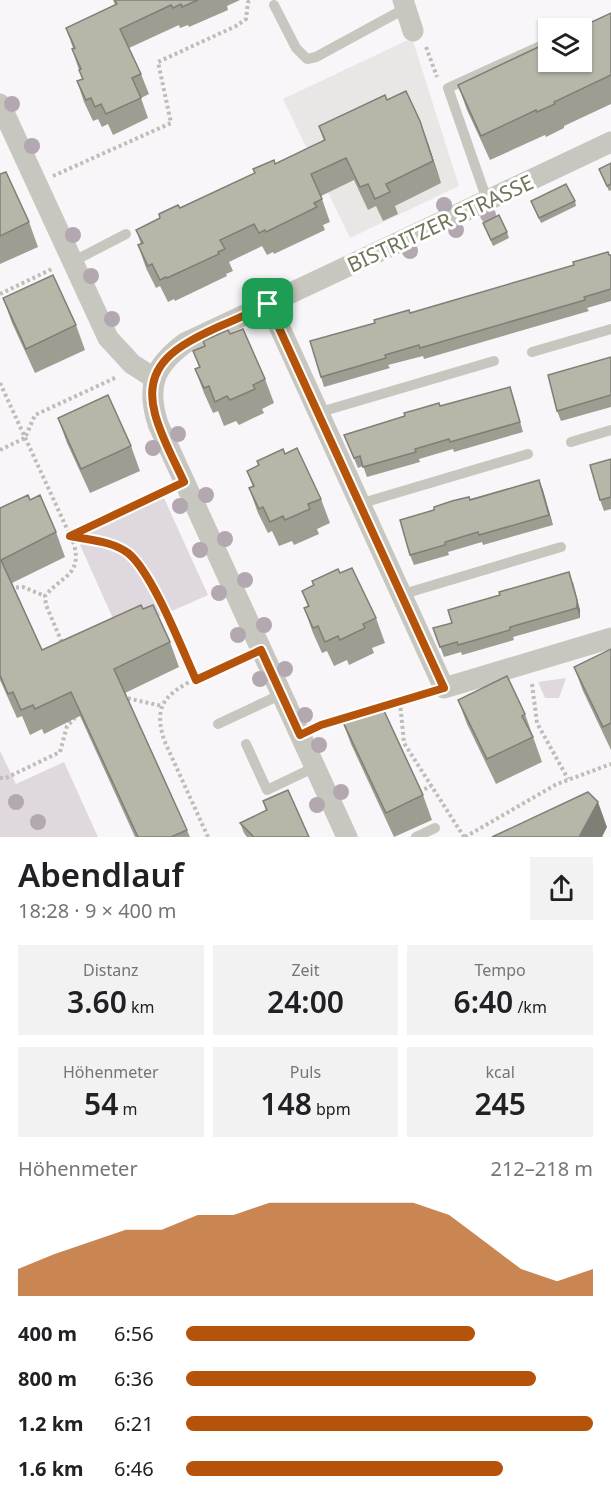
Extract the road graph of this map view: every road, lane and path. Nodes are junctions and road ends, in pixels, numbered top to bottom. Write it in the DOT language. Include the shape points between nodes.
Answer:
graph roads {
  1 [pos="252,0"];
  2 [pos="405,3"];
  3 [pos="274,5"];
  4 [pos="413,31"];
  5 [pos="538,47"];
  6 [pos="448,88"];
  7 [pos="0,104"];
  8 [pos="611,142"];
  9 [pos="36,184"];
  10 [pos="487,200"];
  11 [pos="126,234"];
  12 [pos="72,261"];
  13 [pos="0,294"];
  14 [pos="268,304"];
  15 [pos="611,328"];
  16 [pos="532,352"];
  17 [pos="494,361"];
  18 [pos="146,373"];
  19 [pos="0,383"];
  20 [pos="317,413"];
  21 [pos="611,430"];
  22 [pos="25,438"];
  23 [pos="571,442"];
  24 [pos="0,450"];
  25 [pos="528,454"];
  26 [pos="184,482"];
  27 [pos="359,504"];
  28 [pos="70,536"];
  29 [pos="561,547"];
  30 [pos="7,588"];
  31 [pos="400,595"];
  32 [pos="45,596"];
  33 [pos="611,638"];
  34 [pos="261,650"];
  35 [pos="60,651"];
  36 [pos="527,663"];
  37 [pos="196,680"];
  38 [pos="444,688"];
  39 [pos="282,694"];
  40 [pos="113,700"];
  41 [pos="400,702"];
  42 [pos="162,706"];
  43 [pos="378,709"];
  44 [pos="83,714"];
  45 [pos="355,715"];
  46 [pos="218,724"];
  47 [pos="540,728"];
  48 [pos="530,732"];
  49 [pos="300,735"];
  50 [pos="246,744"];
  51 [pos="408,751"];
  52 [pos="401,754"];
  53 [pos="611,764"];
  54 [pos="315,767"];
  55 [pos="0,778"];
  56 [pos="568,779"];
  57 [pos="431,786"];
  58 [pos="419,792"];
  59 [pos="435,828"];
  60 [pos="208,837"];
  61 [pos="347,837"];
  62 [pos="416,837"];
  63 [pos="465,837"];
  1 -- 9 [label="path" via="248,2 246,19 236,26 158,62 171,123"];
  2 -- 3 [label="lane" via="308,59 296,48"];
  2 -- 4 [label="street"];
  4 -- 6 [label="path" via="422,39 439,80"];
  5 -- 6 [label="lane"];
  6 -- 10 [label="lane"];
  7 -- 9 [label="street"];
  8 -- 10 [label="street, BISTRITZER STRASSE"];
  9 -- 12 [label="street"];
  10 -- 14 [label="street, BISTRITZER STRASSE"];
  11 -- 12 [label="lane"];
  12 -- 13 [label="path"];
  12 -- 18 [label="street" via="108,338"];
  14 -- 18 [label="street, BISTRITZER STRASSE" via="185,343"];
  14 -- 20 [label="street"];
  15 -- 16 [label="lane"];
  17 -- 20 [label="lane"];
  18 -- 22 [label="path" via="35,415"];
  18 -- 26 [label="street" via="154,411"];
  19 -- 22 [label="path"];
  20 -- 27 [label="street"];
  21 -- 23 [label="lane"];
  22 -- 24 [label="path"];
  22 -- 28 [label="path"];
  25 -- 27 [label="lane"];
  26 -- 28 [label="path"];
  26 -- 34 [label="street"];
  27 -- 31 [label="street"];
  28 -- 32 [label="path" via="76,553 73,571"];
  28 -- 37 [label="path" via="109,544 129,554 148,578"];
  29 -- 31 [label="lane"];
  30 -- 32 [label="path" via="23,587"];
  31 -- 38 [label="street"];
  32 -- 35 [label="path" via="63,645"];
  33 -- 36 [label="street"];
  34 -- 37 [label="path"];
  34 -- 39 [label="street"];
  36 -- 38 [label="street"];
  36 -- 47 [label="path"];
  37 -- 42 [label="path" via="171,694"];
  38 -- 41 [label="path"];
  39 -- 46 [label="lane"];
  39 -- 49 [label="street"];
  40 -- 42 [label="path" via="120,696"];
  41 -- 43 [label="path"];
  41 -- 51 [label="path"];
  42 -- 60 [label="path" via="164,740"];
  44 -- 55 [label="path" via="67,726 60,752"];
  45 -- 49 [label="path"];
  47 -- 48 [label="path"];
  47 -- 56 [label="path"];
  49 -- 54 [label="street"];
  50 -- 54 [label="lane" via="267,790"];
  51 -- 52 [label="path"];
  51 -- 57 [label="path"];
  53 -- 56 [label="path"];
  54 -- 61 [label="street"];
  56 -- 63 [label="path"];
  57 -- 58 [label="path"];
  57 -- 63 [label="path"];
  59 -- 62 [label="lane"];
}
